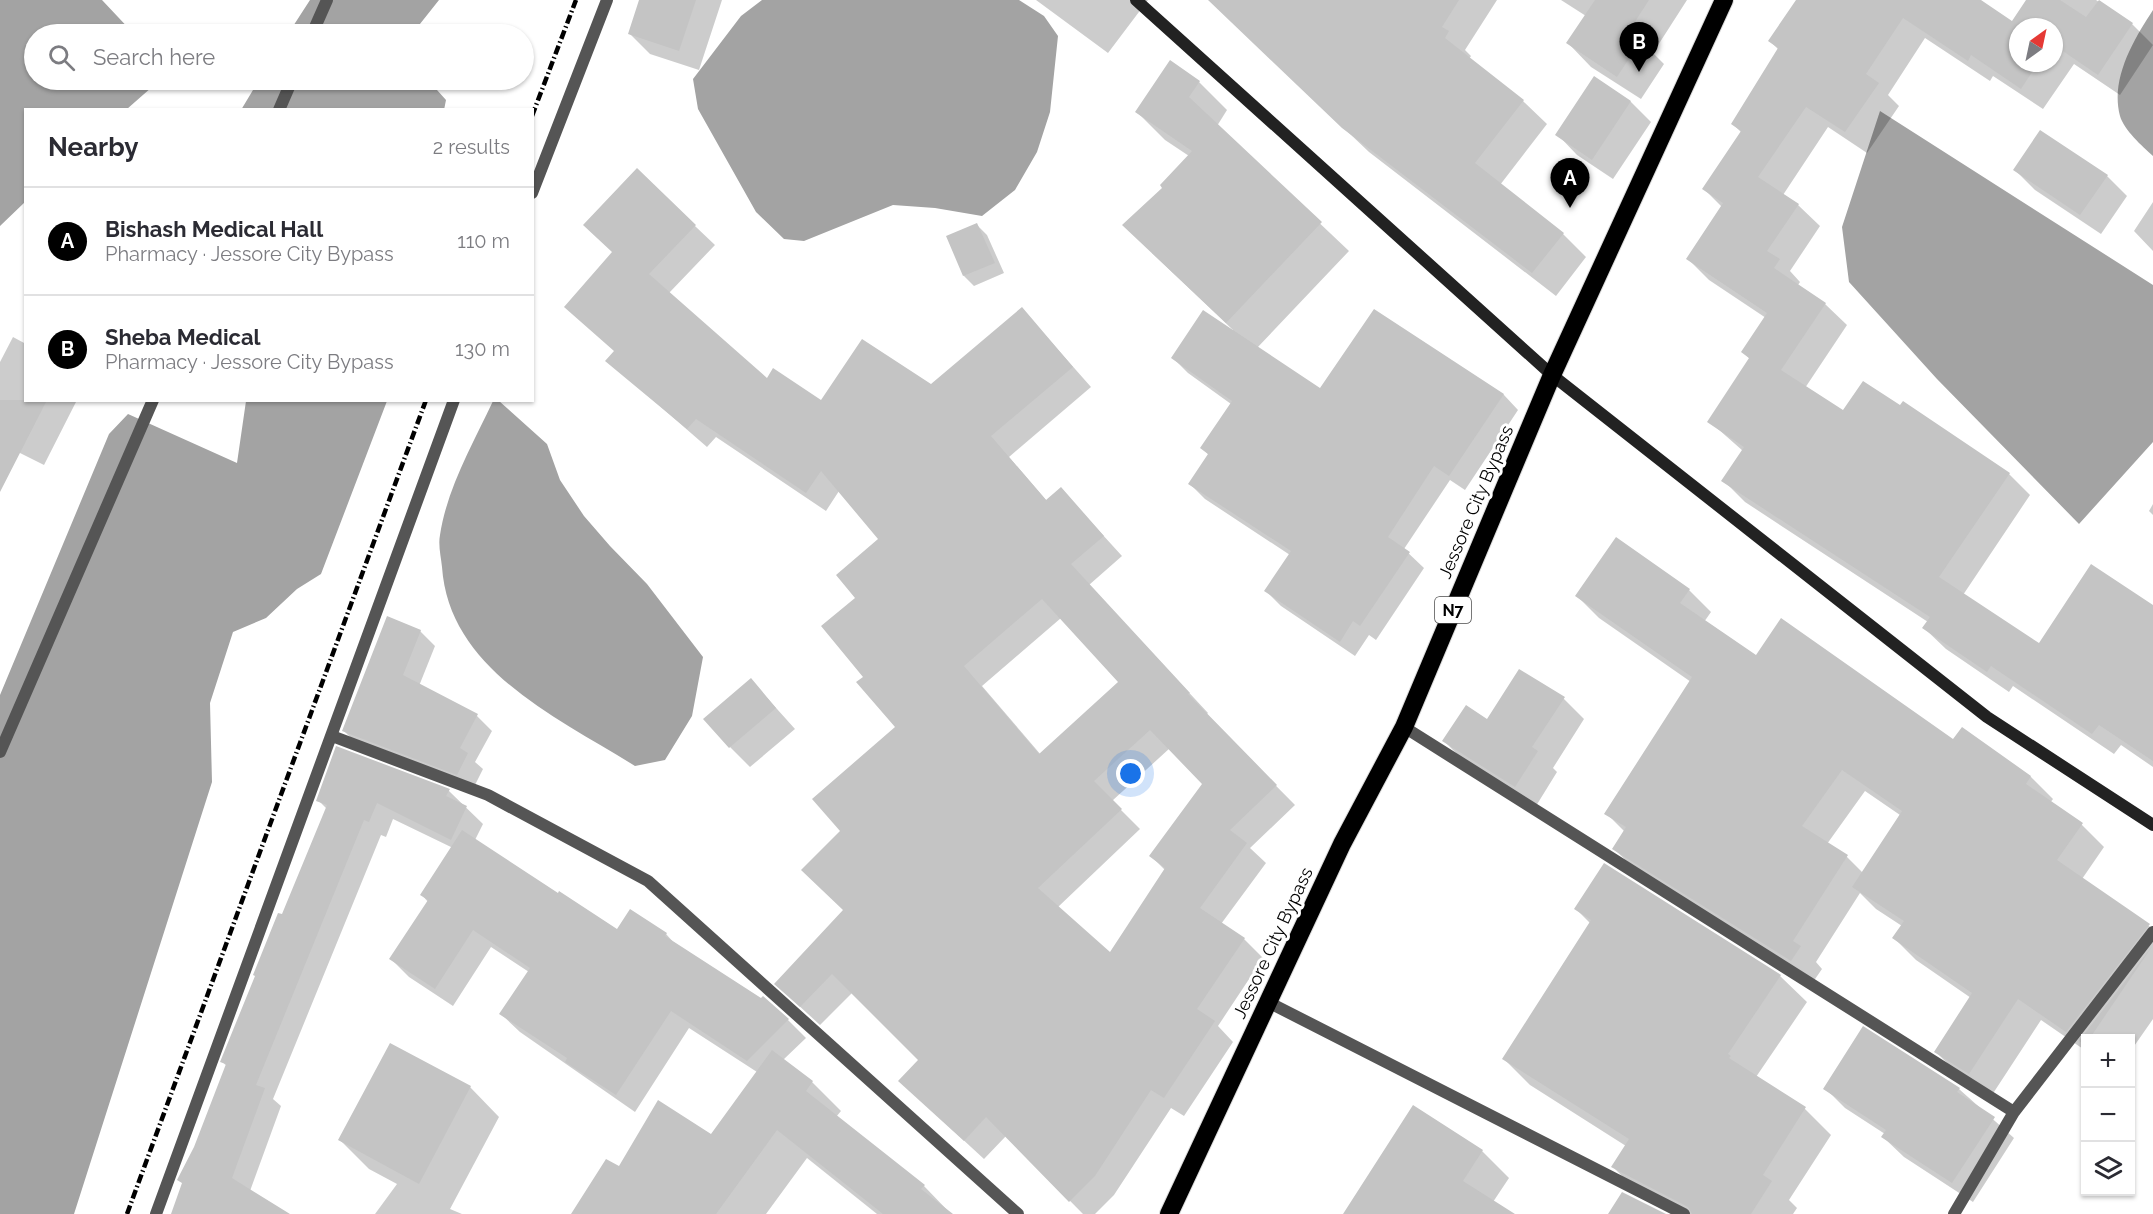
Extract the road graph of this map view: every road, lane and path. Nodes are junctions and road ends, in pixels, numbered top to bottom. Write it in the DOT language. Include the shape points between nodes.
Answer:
graph roads {
  1 [pos="327,0"];
  2 [pos="607,0"];
  3 [pos="1136,0"];
  4 [pos="1724,0"];
  5 [pos="316,24"];
  6 [pos="288,90"];
  7 [pos="280,108"];
  8 [pos="534,188"];
  9 [pos="1552,375"];
  10 [pos="152,402"];
  11 [pos="453,402"];
  12 [pos="1404,727"];
  13 [pos="332,736"];
  14 [pos="0,752"];
  15 [pos="2153,825"];
  16 [pos="2153,932"];
  17 [pos="1268,1002"];
  18 [pos="2014,1112"];
  19 [pos="156,1214"];
  20 [pos="1018,1214"];
  21 [pos="1169,1214"];
  22 [pos="1684,1214"];
  23 [pos="1954,1214"];
  1 -- 5 [label="street"];
  2 -- 8 [label="street"];
  3 -- 9 [label="street"];
  4 -- 9 [label="highway, Jessore City Bypass / N7"];
  6 -- 7 [label="street"];
  9 -- 12 [label="highway, Jessore City Bypass / N7"];
  9 -- 15 [label="street" via="1987,717"];
  10 -- 14 [label="street"];
  11 -- 13 [label="street"];
  12 -- 17 [label="highway, Jessore City Bypass / N7" via="1342,844"];
  12 -- 18 [label="street"];
  13 -- 19 [label="street"];
  13 -- 20 [label="street" via="488,795 648,881"];
  16 -- 18 [label="street"];
  17 -- 21 [label="highway, Jessore City Bypass / N7"];
  17 -- 22 [label="street"];
  18 -- 23 [label="street"];
}
